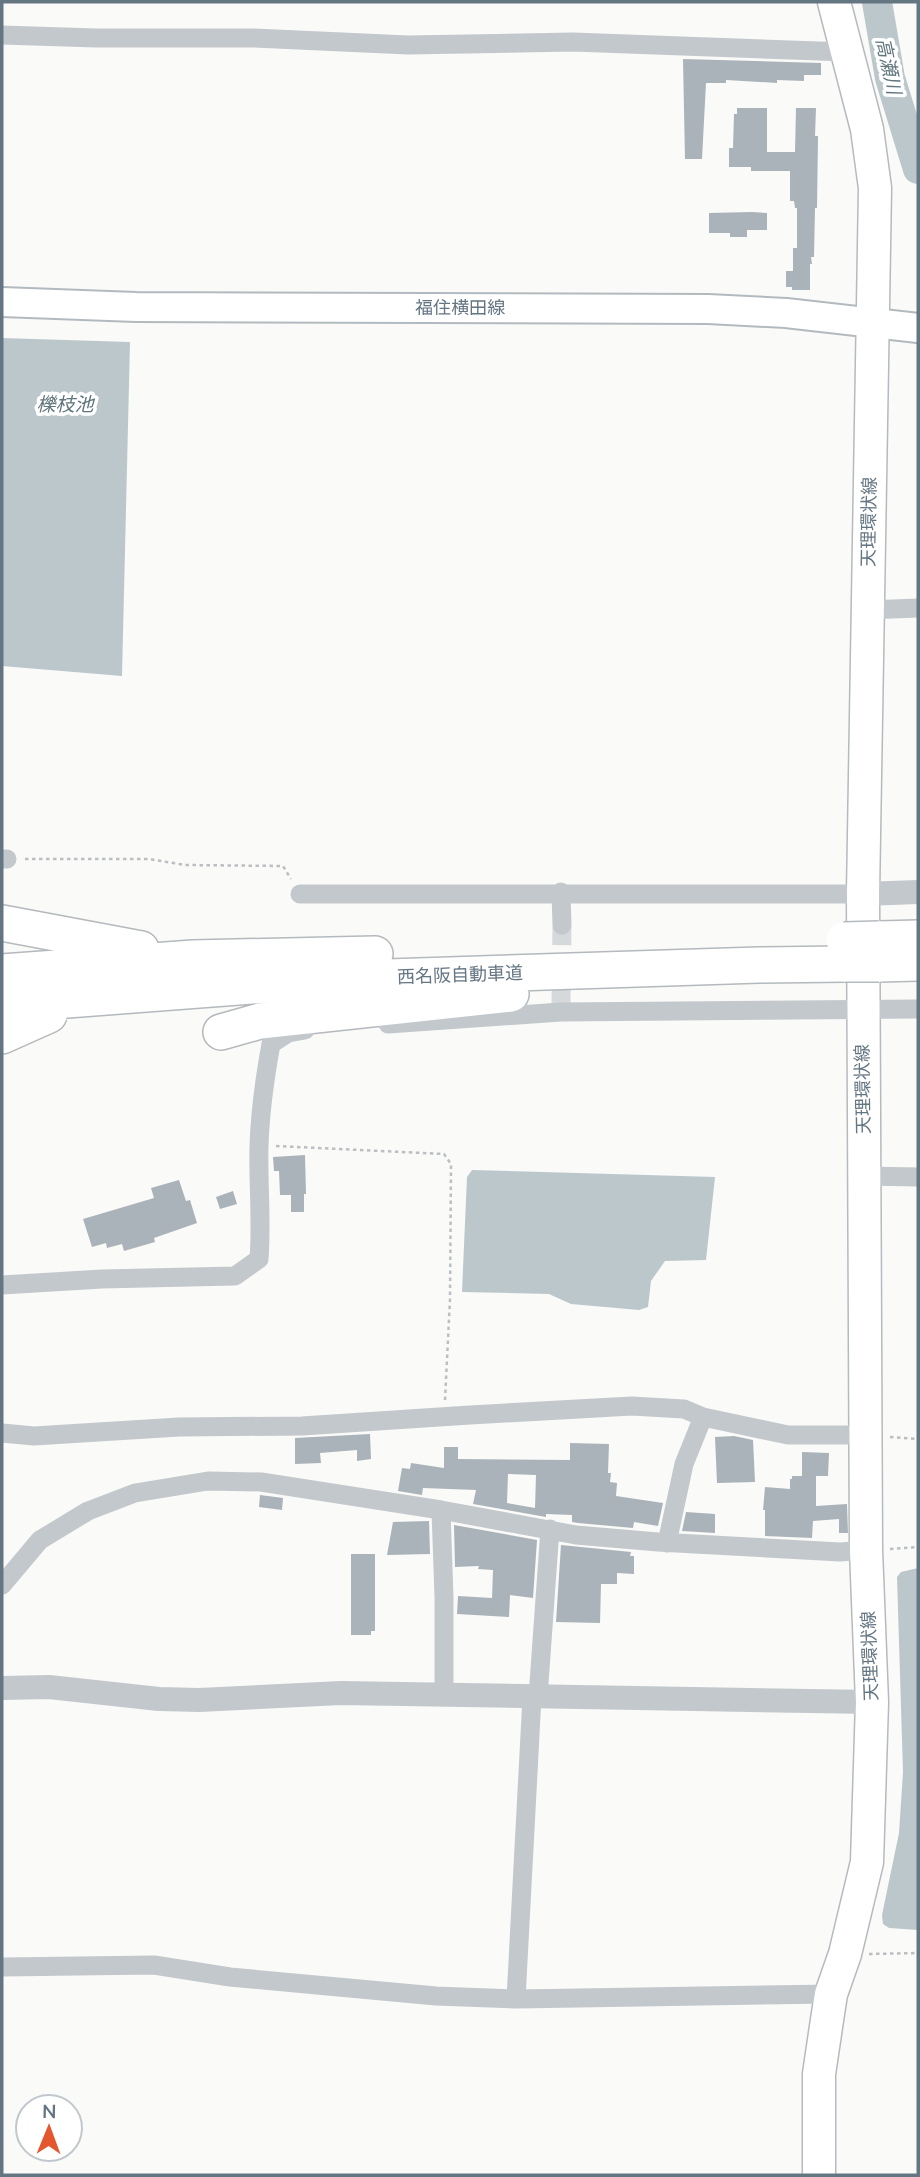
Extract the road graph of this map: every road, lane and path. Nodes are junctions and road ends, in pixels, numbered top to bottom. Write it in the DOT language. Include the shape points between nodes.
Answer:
graph roads {
  1 [pos="834,2"];
  2 [pos="2,36"];
  3 [pos="847,52"];
  4 [pos="2,302"];
  5 [pos="873,323"];
  6 [pos="918,328"];
  7 [pos="918,608"];
  8 [pos="867,610"];
  9 [pos="4,859"];
  10 [pos="561,892"];
  11 [pos="918,892"];
  12 [pos="300,894"];
  13 [pos="863,894"];
  14 [pos="2,923"];
  15 [pos="562,925"];
  16 [pos="2,937"];
  17 [pos="918,938"];
  18 [pos="2,942"];
  19 [pos="2,952"];
  20 [pos="862,952"];
  21 [pos="193,958"];
  22 [pos="2,961"];
  23 [pos="918,963"];
  24 [pos="759,965"];
  25 [pos="2,972"];
  26 [pos="140,994"];
  27 [pos="2,1005"];
  28 [pos="918,1009"];
  29 [pos="863,1010"];
  30 [pos="2,1014"];
  31 [pos="49,1015"];
  32 [pos="2,1023"];
  33 [pos="2,1030"];
  34 [pos="221,1032"];
  35 [pos="2,1036"];
  36 [pos="259,1146"];
  37 [pos="864,1177"];
  38 [pos="918,1177"];
  39 [pos="2,1285"];
  40 [pos="444,1416"];
  41 [pos="703,1417"];
  42 [pos="2,1433"];
  43 [pos="866,1435"];
  44 [pos="918,1439"];
  45 [pos="441,1510"];
  46 [pos="550,1530"];
  47 [pos="667,1543"];
  48 [pos="918,1547"];
  49 [pos="866,1550"];
  50 [pos="2,1585"];
  51 [pos="2,1688"];
  52 [pos="444,1695"];
  53 [pos="535,1697"];
  54 [pos="872,1702"];
  55 [pos="918,1952"];
  56 [pos="845,1954"];
  57 [pos="2,1967"];
  58 [pos="831,1994"];
  59 [pos="516,1999"];
  60 [pos="819,2175"];
  1 -- 3 [label="main road, 天理環状線"];
  2 -- 3 [label="street" via="254,38 408,45 573,42"];
  3 -- 5 [label="main road, 天理環状線" via="867,129 875,188"];
  4 -- 5 [label="main road, 福住横田線" via="136,307 708,309"];
  5 -- 6 [label="main road, 福住横田線"];
  5 -- 8 [label="main road, 天理環状線"];
  7 -- 8 [label="street"];
  8 -- 13 [label="main road, 天理環状線"];
  9 -- 12 [label="path" via="149,859 185,866 283,866"];
  10 -- 12 [label="street"];
  10 -- 13 [label="street"];
  10 -- 15 [label="street"];
  11 -- 13 [label="street"];
  13 -- 29 [label="main road, 天理環状線"];
  14 -- 21 [label="highway"];
  16 -- 21 [label="highway"];
  17 -- 20 [label="highway, 西名阪自動車道"];
  18 -- 21 [label="highway"];
  19 -- 21 [label="highway"];
  20 -- 21 [label="highway, 西名阪自動車道"];
  20 -- 23 [label="highway, 西名阪自動車道"];
  20 -- 24 [label="highway, 西名阪自動車道"];
  21 -- 22 [label="highway"];
  21 -- 25 [label="highway, 西名阪自動車道"];
  24 -- 26 [label="highway, 西名阪自動車道" via="357,978"];
  24 -- 34 [label="highway" via="736,977 593,985 260,1021"];
  26 -- 27 [label="highway, 西名阪自動車道"];
  26 -- 30 [label="highway"];
  26 -- 31 [label="highway"];
  26 -- 32 [label="highway"];
  28 -- 29 [label="street"];
  29 -- 36 [label="street" via="561,1007 288,1032 271,1044"];
  29 -- 37 [label="main road, 天理環状線"];
  31 -- 33 [label="highway"];
  31 -- 35 [label="highway"];
  36 -- 39 [label="street" via="259,1259 235,1276"];
  36 -- 40 [label="path" via="444,1154 451,1164"];
  37 -- 38 [label="street"];
  37 -- 43 [label="main road, 天理環状線"];
  40 -- 41 [label="street" via="632,1406 684,1409"];
  40 -- 42 [label="street" via="302,1426 179,1427 34,1436"];
  41 -- 43 [label="street" via="788,1435"];
  41 -- 47 [label="street" via="684,1464"];
  43 -- 44 [label="path"];
  43 -- 49 [label="main road, 天理環状線"];
  45 -- 46 [label="street"];
  45 -- 50 [label="street" via="261,1482 208,1481 135,1493 89,1511 40,1539"];
  45 -- 52 [label="street"];
  46 -- 47 [label="street"];
  46 -- 53 [label="street"];
  47 -- 49 [label="street"];
  48 -- 49 [label="path"];
  49 -- 54 [label="main road, 天理環状線"];
  51 -- 52 [label="street" via="49,1686 172,1699 341,1693"];
  52 -- 53 [label="street"];
  53 -- 54 [label="street"];
  53 -- 59 [label="street"];
  54 -- 56 [label="main road, 天理環状線" via="867,1862"];
  55 -- 56 [label="path"];
  56 -- 58 [label="main road, 天理環状線"];
  57 -- 59 [label="street" via="154,1965 230,1977"];
  58 -- 59 [label="street"];
  58 -- 60 [label="main road, 天理環状線" via="819,2074"];
}
